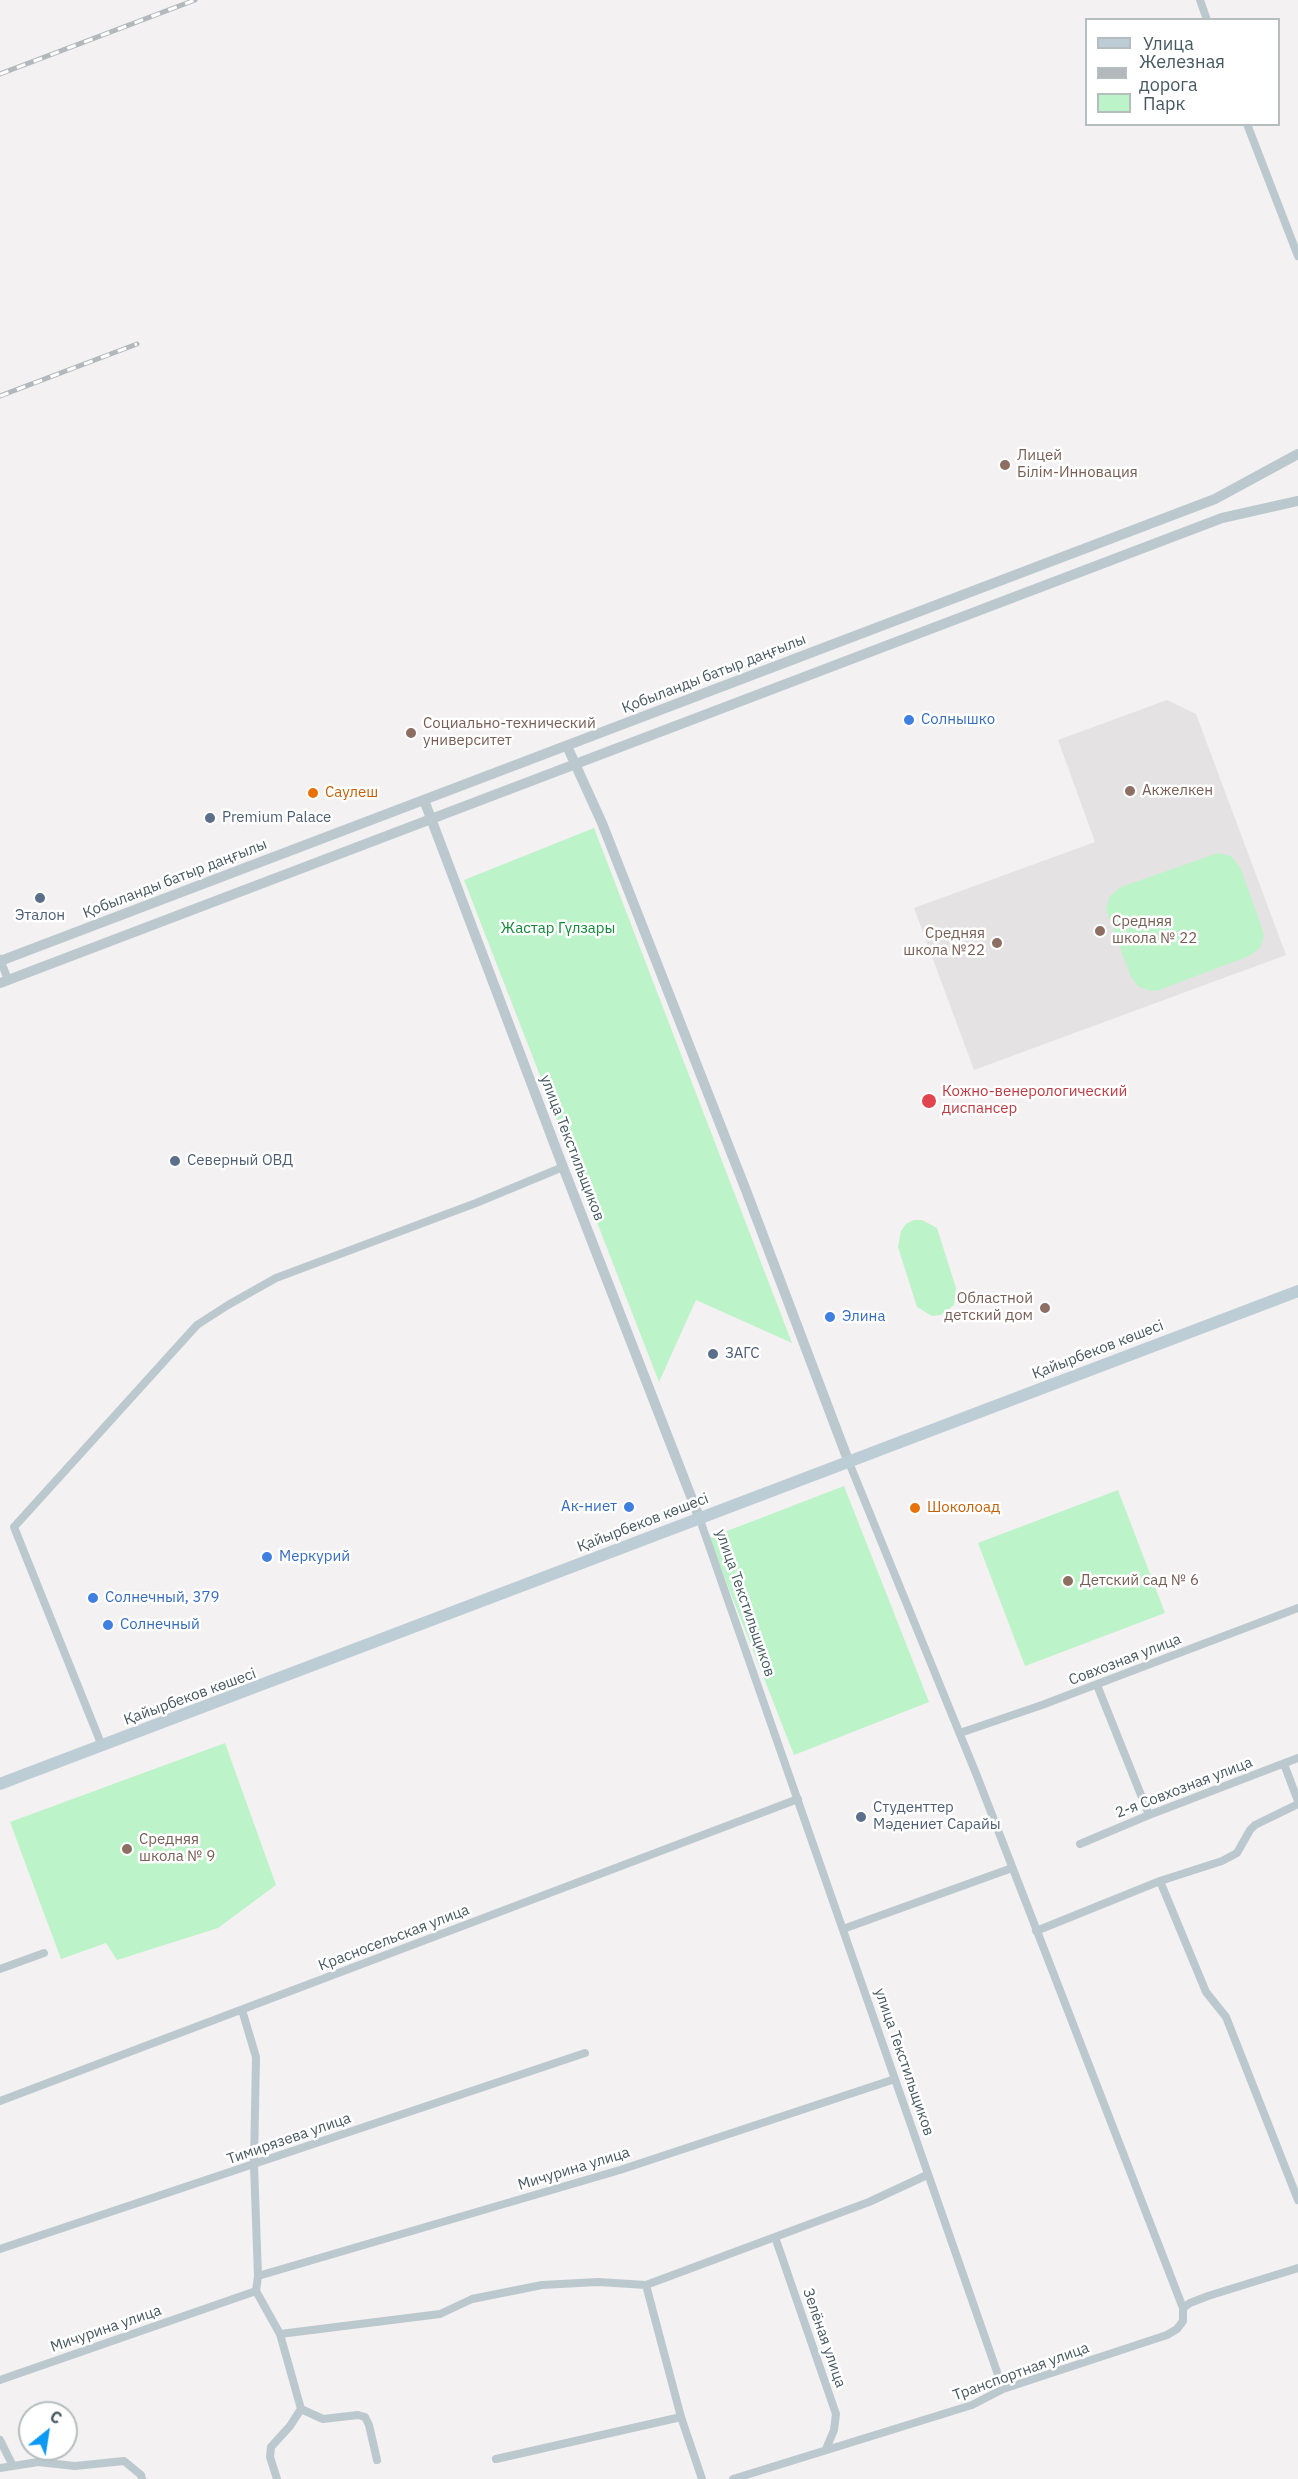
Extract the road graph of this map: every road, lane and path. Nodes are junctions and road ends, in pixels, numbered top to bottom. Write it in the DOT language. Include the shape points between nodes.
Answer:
graph roads {
  1 [pos="1200,0"];
  2 [pos="1206,18"];
  3 [pos="1248,126"];
  4 [pos="1298,256"];
  5 [pos="1298,454"];
  6 [pos="1298,501"];
  7 [pos="567,746"];
  8 [pos="577,765"];
  9 [pos="424,800"];
  10 [pos="431,819"];
  11 [pos="0,960"];
  12 [pos="4,981"];
  13 [pos="563,1167"];
  14 [pos="1298,1291"];
  15 [pos="848,1460"];
  16 [pos="699,1517"];
  17 [pos="1298,1608"];
  18 [pos="1097,1684"];
  19 [pos="960,1733"];
  20 [pos="102,1746"];
  21 [pos="1298,1758"];
  22 [pos="1284,1764"];
  23 [pos="0,1785"];
  24 [pos="798,1799"];
  25 [pos="1298,1803"];
  26 [pos="1149,1815"];
  27 [pos="1080,1844"];
  28 [pos="1012,1868"];
  29 [pos="1160,1881"];
  30 [pos="843,1929"];
  31 [pos="1036,1931"];
  32 [pos="44,1953"];
  33 [pos="0,1969"];
  34 [pos="242,2010"];
  35 [pos="585,2053"];
  36 [pos="895,2079"];
  37 [pos="0,2101"];
  38 [pos="254,2164"];
  39 [pos="927,2175"];
  40 [pos="1298,2200"];
  41 [pos="775,2236"];
  42 [pos="0,2249"];
  43 [pos="1298,2268"];
  44 [pos="258,2276"];
  45 [pos="646,2284"];
  46 [pos="255,2290"];
  47 [pos="1183,2308"];
  48 [pos="280,2334"];
  49 [pos="0,2380"];
  50 [pos="1003,2389"];
  51 [pos="301,2409"];
  52 [pos="681,2417"];
  53 [pos="0,2440"];
  54 [pos="826,2449"];
  55 [pos="495,2459"];
  56 [pos="377,2460"];
  57 [pos="12,2464"];
  58 [pos="0,2468"];
  59 [pos="142,2479"];
  60 [pos="278,2479"];
  61 [pos="702,2479"];
  62 [pos="733,2479"];
  1 -- 2 [label="street"];
  3 -- 4 [label="street"];
  5 -- 7 [label="street, Қобыланды батыр даңғылы" via="1215,500"];
  6 -- 8 [label="street" via="1222,518"];
  7 -- 8 [label="street"];
  7 -- 9 [label="street, Қобыланды батыр даңғылы"];
  8 -- 10 [label="street"];
  8 -- 15 [label="street"];
  9 -- 10 [label="street, улица Текстильщиков"];
  9 -- 11 [label="street, Қобыланды батыр даңғылы"];
  10 -- 12 [label="street"];
  10 -- 13 [label="street, улица Текстильщиков"];
  11 -- 12 [label="street"];
  13 -- 16 [label="street, улица Текстильщиков"];
  13 -- 20 [label="street" via="276,1278 197,1325 14,1527"];
  14 -- 15 [label="main road, Қайырбеков көшесі"];
  15 -- 16 [label="main road, Қайырбеков көшесі"];
  15 -- 19 [label="street"];
  16 -- 20 [label="main road, Қайырбеков көшесі"];
  16 -- 24 [label="street, улица Текстильщиков"];
  17 -- 18 [label="street, Совхозная улица"];
  18 -- 19 [label="street, Совхозная улица"];
  18 -- 26 [label="street"];
  19 -- 28 [label="street"];
  20 -- 23 [label="main road, Қайырбеков көшесі"];
  21 -- 22 [label="street, 2-я Совхозная улица"];
  22 -- 25 [label="street"];
  22 -- 26 [label="street, 2-я Совхозная улица"];
  24 -- 30 [label="street, улица Текстильщиков"];
  24 -- 34 [label="street, Красносельская улица"];
  25 -- 29 [label="street" via="1256,1825 1237,1853 1222,1862"];
  26 -- 27 [label="street, 2-я Совхозная улица"];
  28 -- 30 [label="street"];
  28 -- 31 [label="street"];
  29 -- 31 [label="street"];
  29 -- 40 [label="street" via="1206,1992 1226,2017"];
  30 -- 36 [label="street, улица Текстильщиков"];
  31 -- 47 [label="street"];
  32 -- 33 [label="street"];
  34 -- 37 [label="street, Красносельская улица"];
  34 -- 38 [label="street" via="256,2057"];
  35 -- 38 [label="street, Тимирязева улица"];
  36 -- 39 [label="street, улица Текстильщиков"];
  36 -- 44 [label="street, Мичурина улица" via="620,2170"];
  38 -- 42 [label="street, Тимирязева улица"];
  38 -- 44 [label="street"];
  39 -- 41 [label="street" via="868,2202"];
  39 -- 50 [label="street, улица Текстильщиков"];
  41 -- 45 [label="street"];
  41 -- 54 [label="street, Зелёная улица" via="836,2414"];
  43 -- 47 [label="street" via="1208,2296"];
  44 -- 46 [label="street"];
  45 -- 48 [label="street" via="542,2285 472,2299 446,2313"];
  45 -- 52 [label="street"];
  46 -- 48 [label="street"];
  46 -- 49 [label="street, Мичурина улица"];
  47 -- 50 [label="street, Транспортная улица" via="1183,2321 1167,2335"];
  48 -- 51 [label="street"];
  50 -- 54 [label="street, Транспортная улица" via="972,2405"];
  51 -- 56 [label="street" via="323,2419 365,2417"];
  51 -- 60 [label="street" via="272,2447 270,2457"];
  52 -- 55 [label="street"];
  52 -- 61 [label="street"];
  53 -- 57 [label="street"];
  54 -- 62 [label="street, Транспортная улица"];
  57 -- 58 [label="street"];
  57 -- 59 [label="street" via="75,2466 124,2461"];
}
